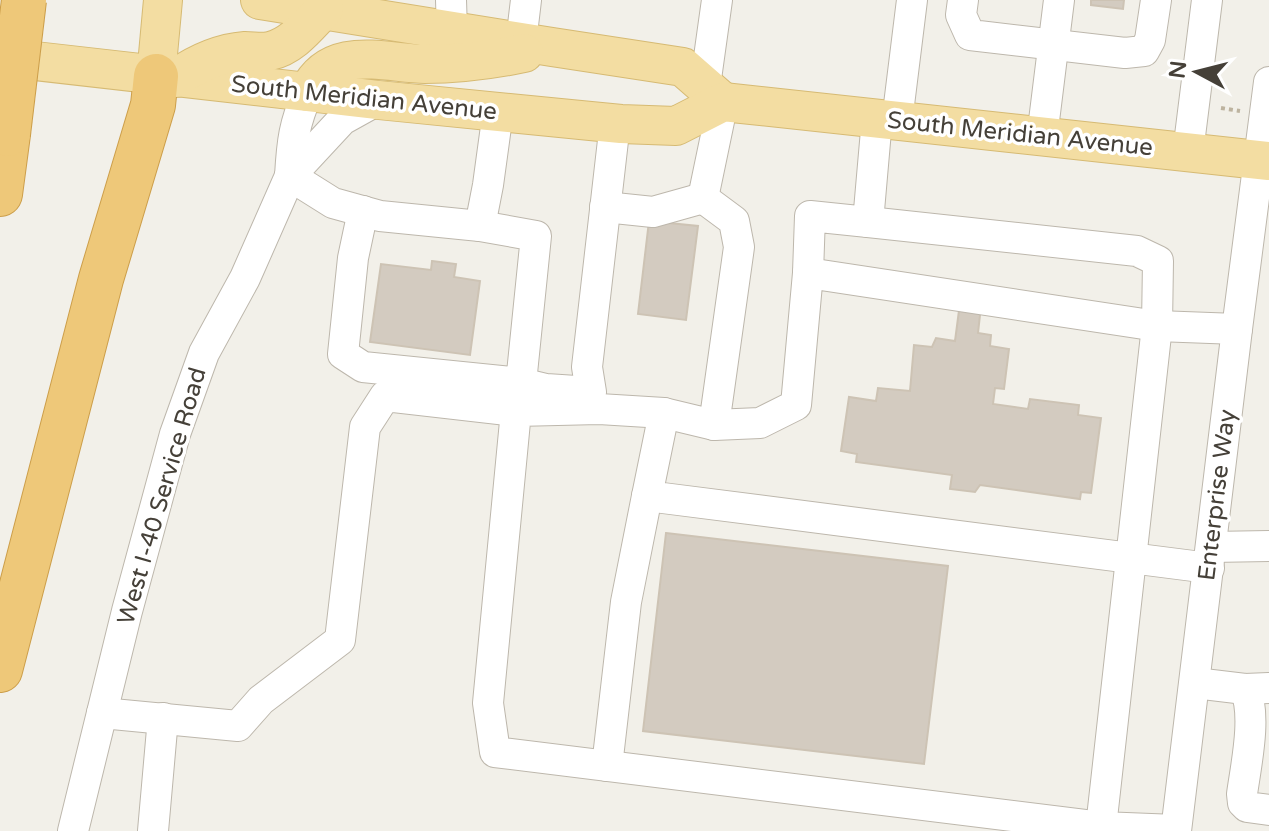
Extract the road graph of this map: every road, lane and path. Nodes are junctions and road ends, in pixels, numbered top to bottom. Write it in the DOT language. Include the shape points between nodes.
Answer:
graph roads {
  1 [pos="24,0"];
  2 [pos="163,0"];
  3 [pos="526,0"];
  4 [pos="717,0"];
  5 [pos="912,0"];
  6 [pos="1059,0"];
  7 [pos="1156,0"];
  8 [pos="1207,0"];
  9 [pos="270,1"];
  10 [pos="326,5"];
  11 [pos="962,7"];
  12 [pos="452,15"];
  13 [pos="536,45"];
  14 [pos="1053,45"];
  15 [pos="0,57"];
  16 [pos="166,77"];
  17 [pos="1269,82"];
  18 [pos="308,92"];
  19 [pos="714,94"];
  20 [pos="378,100"];
  21 [pos="1210,107"];
  22 [pos="498,112"];
  23 [pos="1250,112"];
  24 [pos="887,120"];
  25 [pos="615,123"];
  26 [pos="1042,137"];
  27 [pos="1188,152"];
  28 [pos="1264,160"];
  29 [pos="290,176"];
  30 [pos="0,194"];
  31 [pos="703,198"];
  32 [pos="605,207"];
  33 [pos="363,211"];
  34 [pos="868,222"];
  35 [pos="480,226"];
  36 [pos="808,273"];
  37 [pos="1157,326"];
  38 [pos="1237,329"];
  39 [pos="518,397"];
  40 [pos="595,400"];
  41 [pos="664,413"];
  42 [pos="714,425"];
  43 [pos="647,496"];
  44 [pos="1269,546"];
  45 [pos="1132,557"];
  46 [pos="1210,557"];
  47 [pos="0,670"];
  48 [pos="1195,683"];
  49 [pos="1257,689"];
  50 [pos="102,713"];
  51 [pos="163,718"];
  52 [pos="607,766"];
  53 [pos="1269,810"];
  54 [pos="1100,829"];
  55 [pos="1176,830"];
  56 [pos="73,831"];
  57 [pos="153,831"];
  1 -- 30 [label="highway, bridge"];
  2 -- 16 [label="main road"];
  3 -- 13 [label="street"];
  4 -- 19 [label="street"];
  5 -- 24 [label="street"];
  6 -- 14 [label="street"];
  7 -- 14 [label="street" via="1144,51"];
  8 -- 27 [label="street"];
  9 -- 10 [label="main road, South Meridian Avenue"];
  10 -- 12 [label="main road, South Meridian Avenue"];
  10 -- 16 [label="main road" via="291,42 269,51 208,60"];
  11 -- 14 [label="street" via="970,35"];
  12 -- 13 [label="main road, South Meridian Avenue"];
  13 -- 18 [label="main road" via="488,61 347,61 324,72"];
  13 -- 19 [label="main road, South Meridian Avenue" via="683,67"];
  14 -- 26 [label="street"];
  15 -- 16 [label="main road, South Meridian Avenue"];
  16 -- 18 [label="main road, South Meridian Avenue"];
  16 -- 47 [label="highway" via="101,279"];
  17 -- 28 [label="street, Enterprise Way"];
  18 -- 20 [label="main road, South Meridian Avenue"];
  18 -- 29 [label="street, West I-40 Service Road" via="295,126"];
  19 -- 24 [label="main road, South Meridian Avenue"];
  19 -- 25 [label="main road, South Meridian Avenue" via="676,126"];
  19 -- 31 [label="street"];
  20 -- 22 [label="main road, South Meridian Avenue"];
  20 -- 29 [label="street, West I-40 Service Road" via="342,120"];
  21 -- 23 [label="path"];
  22 -- 25 [label="main road, South Meridian Avenue"];
  22 -- 35 [label="street"];
  24 -- 26 [label="main road, South Meridian Avenue"];
  24 -- 34 [label="street"];
  25 -- 32 [label="street"];
  26 -- 27 [label="main road, South Meridian Avenue"];
  27 -- 28 [label="main road, South Meridian Avenue"];
  28 -- 38 [label="street, Enterprise Way"];
  29 -- 33 [label="street" via="333,203"];
  29 -- 50 [label="street, West I-40 Service Road" via="187,397"];
  31 -- 32 [label="street" via="653,212"];
  31 -- 42 [label="street" via="734,221 739,247"];
  32 -- 40 [label="street" via="587,367"];
  33 -- 35 [label="street"];
  33 -- 39 [label="street" via="343,354 363,367"];
  34 -- 36 [label="street" via="810,216"];
  34 -- 37 [label="street" via="1137,251 1158,261"];
  35 -- 39 [label="street" via="536,236"];
  36 -- 37 [label="street"];
  36 -- 42 [label="street" via="796,405 760,423"];
  37 -- 38 [label="street"];
  37 -- 45 [label="street"];
  38 -- 46 [label="street, Enterprise Way"];
  39 -- 40 [label="street" via="546,389"];
  39 -- 51 [label="street" via="385,396 365,427 340,640 261,700 238,726"];
  39 -- 52 [label="street" via="488,703 495,752"];
  40 -- 41 [label="street"];
  41 -- 42 [label="street"];
  41 -- 43 [label="street"];
  43 -- 45 [label="street"];
  43 -- 52 [label="street" via="626,602"];
  44 -- 46 [label="street"];
  45 -- 46 [label="street"];
  45 -- 54 [label="street"];
  46 -- 48 [label="street, Enterprise Way"];
  48 -- 49 [label="street"];
  48 -- 55 [label="street, Enterprise Way"];
  49 -- 53 [label="street" via="1250,698 1242,794 1247,807"];
  50 -- 51 [label="street"];
  50 -- 56 [label="street, West I-40 Service Road"];
  51 -- 57 [label="street"];
  52 -- 54 [label="street"];
  54 -- 55 [label="street"];
}
